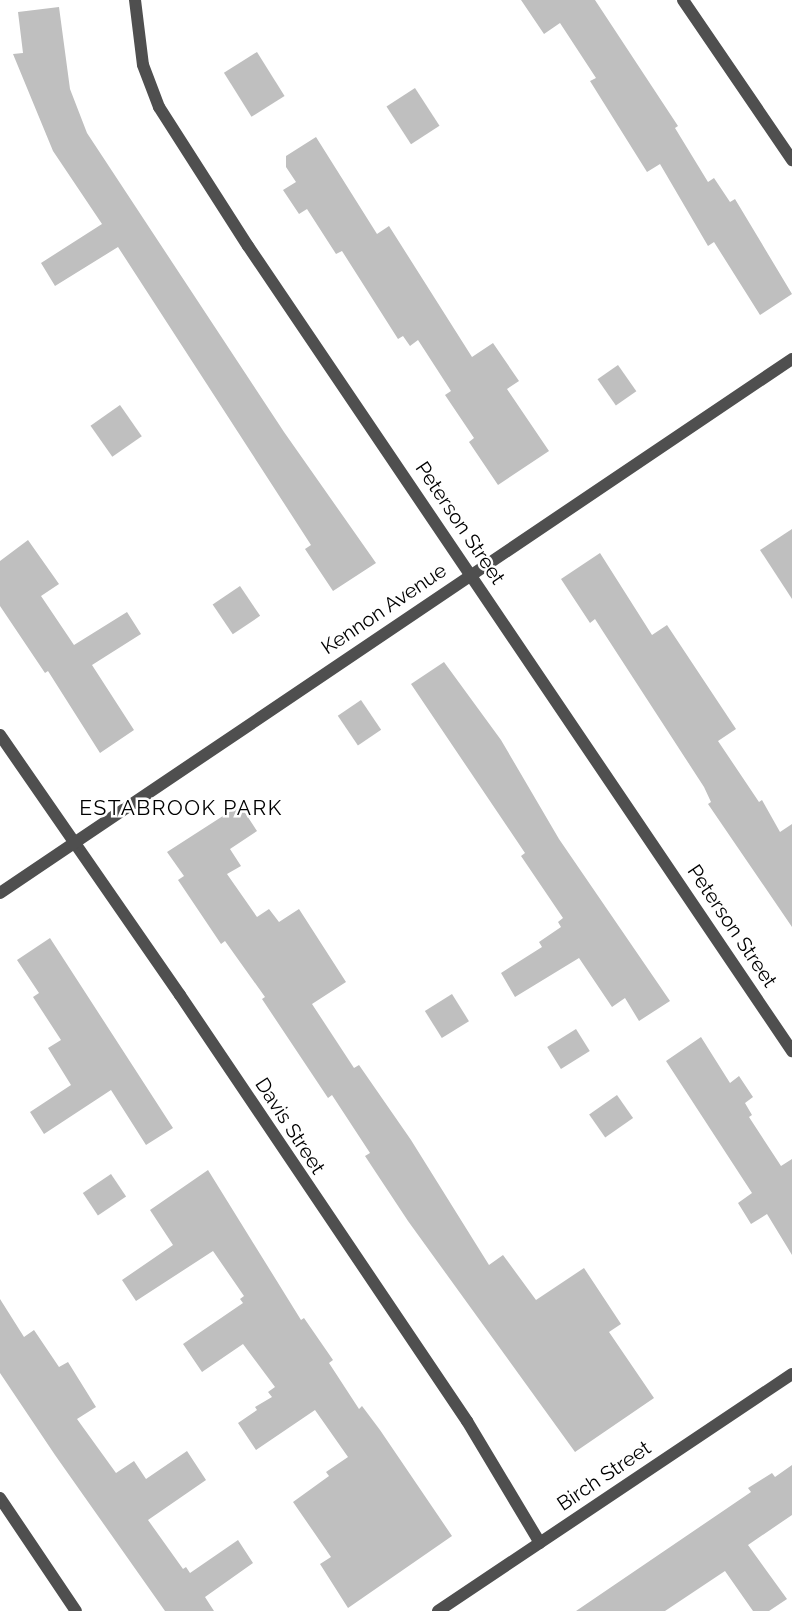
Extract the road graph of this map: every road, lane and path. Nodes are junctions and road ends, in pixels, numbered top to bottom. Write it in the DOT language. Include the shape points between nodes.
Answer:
graph roads {
  1 [pos="135,0"];
  2 [pos="683,0"];
  3 [pos="792,160"];
  4 [pos="792,359"];
  5 [pos="470,574"];
  6 [pos="0,735"];
  7 [pos="74,843"];
  8 [pos="0,893"];
  9 [pos="792,1051"];
  10 [pos="792,1374"];
  11 [pos="0,1498"];
  12 [pos="540,1543"];
  13 [pos="76,1611"];
  14 [pos="438,1611"];
  1 -- 5 [label="street, Peterson Street" via="143,65 159,107"];
  2 -- 3 [label="street"];
  4 -- 5 [label="street, Kennon Avenue"];
  5 -- 7 [label="street, Kennon Avenue"];
  5 -- 9 [label="street, Peterson Street"];
  6 -- 7 [label="street, Davis Street"];
  7 -- 8 [label="street, Kennon Avenue"];
  7 -- 12 [label="street, Davis Street" via="467,1421"];
  10 -- 12 [label="street, Birch Street"];
  11 -- 13 [label="street"];
  12 -- 14 [label="street, Birch Street"];
}
